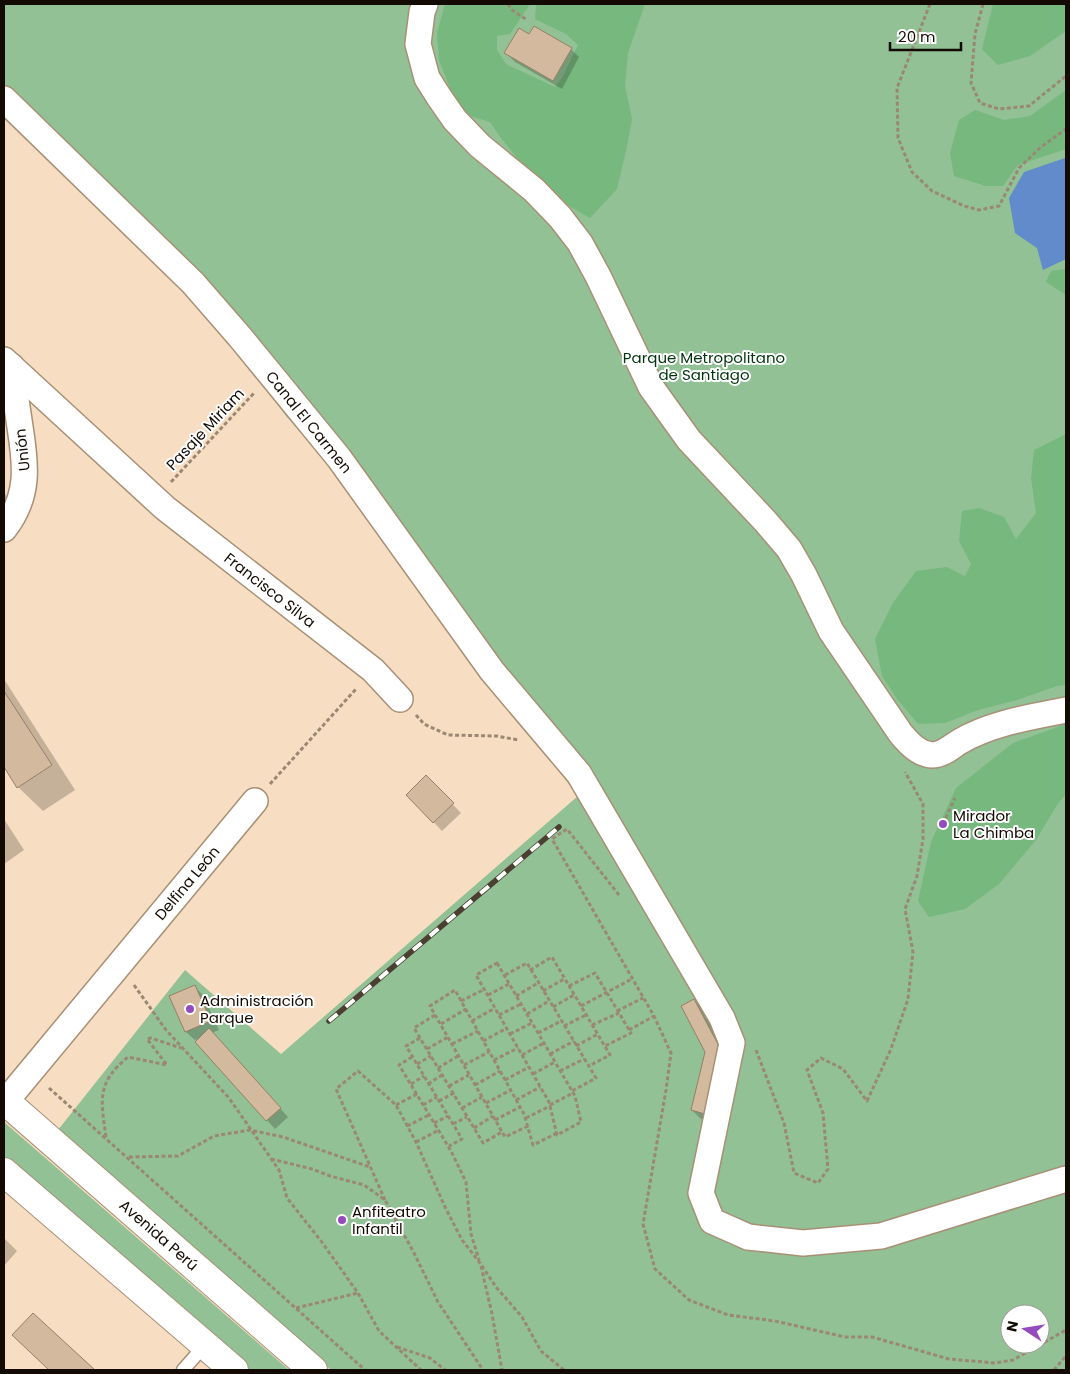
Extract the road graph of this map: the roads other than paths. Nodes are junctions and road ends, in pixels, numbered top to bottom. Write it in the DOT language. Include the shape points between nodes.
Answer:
graph roads {
  1 [pos="425,4"];
  2 [pos="4,99"];
  3 [pos="7,363"];
  4 [pos="4,529"];
  5 [pos="400,699"];
  6 [pos="1066,710"];
  7 [pos="255,801"];
  8 [pos="5,1101"];
  9 [pos="4,1172"];
  10 [pos="1066,1179"];
  11 [pos="205,1345"];
  12 [pos="183,1370"];
  13 [pos="234,1370"];
  14 [pos="313,1370"];
  1 -- 6 [label="street" via="418,44 427,78 454,120 534,190 560,216 580,243 651,387 688,440 789,548 831,631 912,747 934,755 984,731 1024,718"];
  2 -- 10 [label="street, Canal El Carmen" via="193,283 271,374 339,458 492,671 579,774 722,1018 732,1043 701,1193 712,1221 748,1237 803,1243 881,1236"];
  3 -- 4 [label="street, Unión" via="25,472 20,501"];
  3 -- 5 [label="street, Francisco Silva" via="155,499 374,670"];
  7 -- 8 [label="street, Delfina León"];
  8 -- 14 [label="main road, Avenida Perú"];
  9 -- 11 [label="main road"];
  11 -- 12 [label="lane"];
  11 -- 13 [label="main road"];
}
